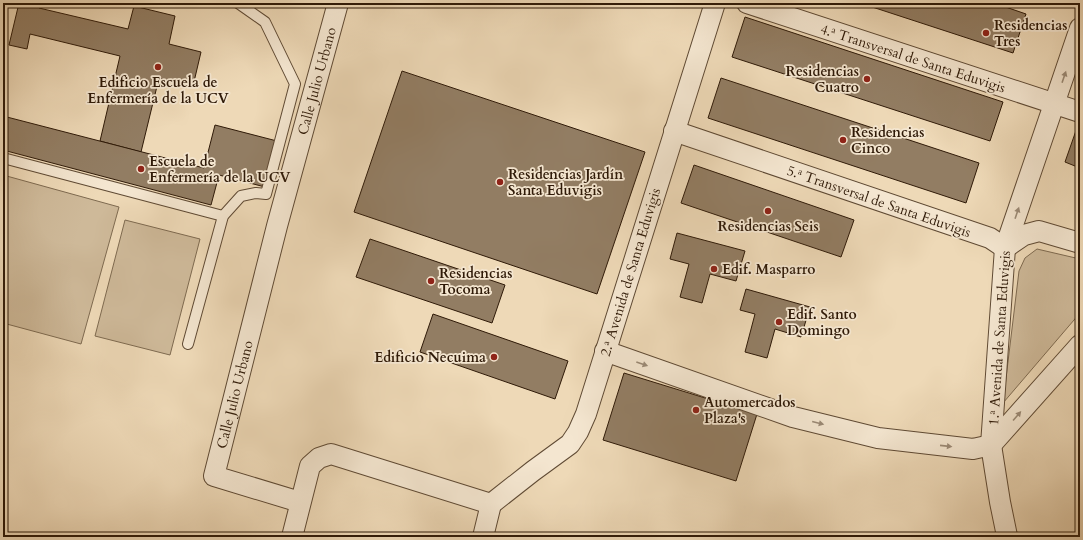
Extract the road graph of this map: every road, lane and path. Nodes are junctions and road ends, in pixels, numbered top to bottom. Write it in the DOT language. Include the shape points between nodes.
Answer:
graph roads {
  1 [pos="238,3"];
  2 [pos="338,3"];
  3 [pos="715,3"];
  4 [pos="747,3"];
  5 [pos="1080,28"];
  6 [pos="1054,104"];
  7 [pos="1080,112"];
  8 [pos="674,131"];
  9 [pos="3,158"];
  10 [pos="223,216"];
  11 [pos="1080,243"];
  12 [pos="1005,248"];
  13 [pos="188,344"];
  14 [pos="1080,345"];
  15 [pos="605,351"];
  16 [pos="991,445"];
  17 [pos="300,502"];
  18 [pos="491,504"];
  19 [pos="292,537"];
  20 [pos="483,537"];
  21 [pos="1004,537"];
  1 -- 10 [label="lane" via="265,22 295,84 266,194 241,196"];
  2 -- 17 [label="street, Calle Julio Urbano" via="277,226 214,476"];
  3 -- 8 [label="street, 2.ª Avenida de Santa Eduvigis"];
  4 -- 6 [label="street, 4.ª Transversal de Santa Eduvigis"];
  6 -- 5 [label="street, 1.ª Avenida de Santa Eduvigis, one-way"];
  6 -- 7 [label="street, 4.ª Transversal de Santa Eduvigis"];
  12 -- 6 [label="street, 1.ª Avenida de Santa Eduvigis, one-way"];
  8 -- 12 [label="street, 5.ª Transversal de Santa Eduvigis" via="990,238"];
  8 -- 15 [label="street, 2.ª Avenida de Santa Eduvigis"];
  9 -- 10 [label="lane"];
  10 -- 13 [label="lane"];
  11 -- 12 [label="street" via="1039,231 1024,235"];
  12 -- 16 [label="street, 1.ª Avenida de Santa Eduvigis"];
  16 -- 14 [label="street, one-way"];
  15 -- 16 [label="street, one-way" via="800,419 885,439 973,449"];
  15 -- 18 [label="street, 2.ª Avenida de Santa Eduvigis" via="586,414 570,444"];
  16 -- 21 [label="street, 1.ª Avenida de Santa Eduvigis"];
  17 -- 18 [label="street" via="310,466 319,458 331,454"];
  17 -- 19 [label="street"];
  18 -- 20 [label="street"];
}
